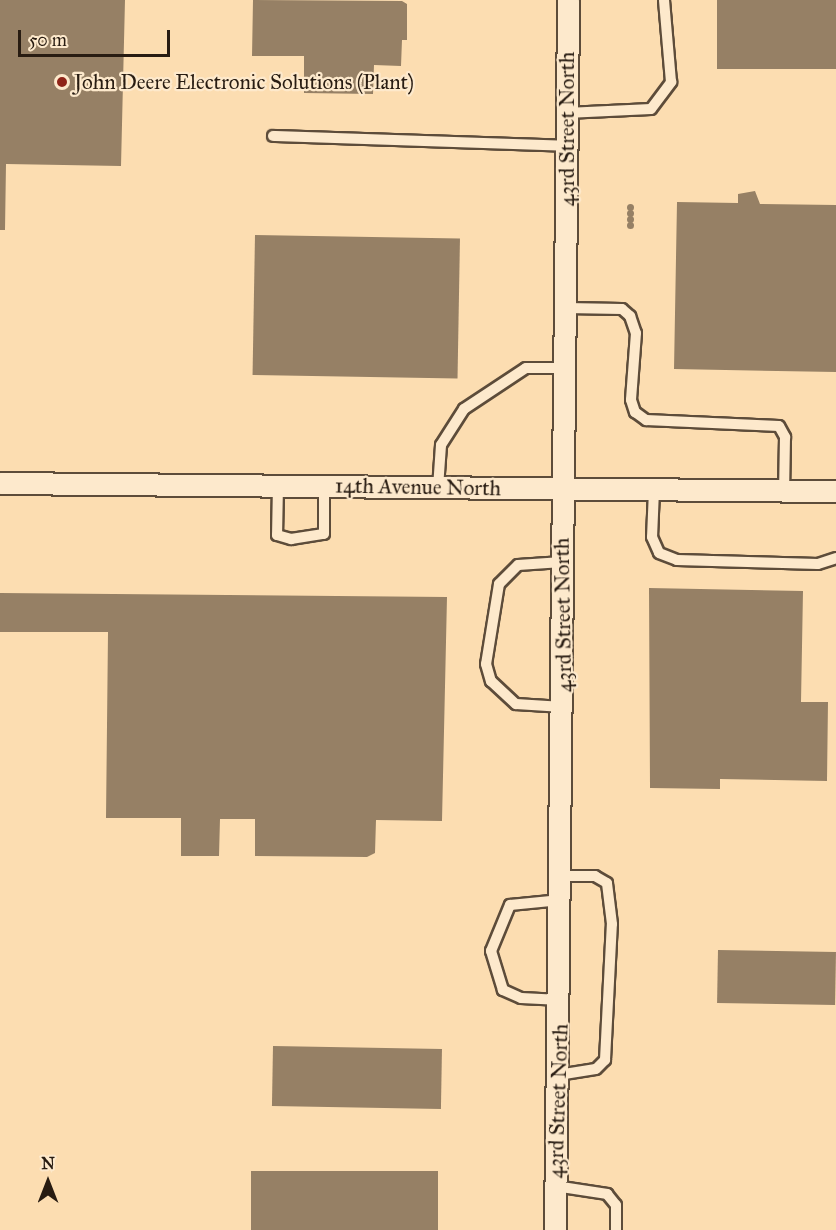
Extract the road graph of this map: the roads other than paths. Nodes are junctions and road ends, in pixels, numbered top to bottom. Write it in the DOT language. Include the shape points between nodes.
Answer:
graph roads {
  1 [pos="568,0"];
  2 [pos="664,0"];
  3 [pos="566,113"];
  4 [pos="273,136"];
  5 [pos="568,146"];
  6 [pos="566,308"];
  7 [pos="563,368"];
  8 [pos="0,483"];
  9 [pos="278,485"];
  10 [pos="324,486"];
  11 [pos="438,488"];
  12 [pos="562,489"];
  13 [pos="654,490"];
  14 [pos="836,491"];
  15 [pos="784,492"];
  16 [pos="836,558"];
  17 [pos="562,562"];
  18 [pos="565,707"];
  19 [pos="562,876"];
  20 [pos="562,900"];
  21 [pos="561,1000"];
  22 [pos="558,1075"];
  23 [pos="555,1186"];
  24 [pos="555,1230"];
  25 [pos="616,1230"];
  1 -- 3 [label="street, 43rd Street North"];
  2 -- 3 [label="lane" via="671,82 651,109"];
  3 -- 5 [label="street, 43rd Street North"];
  4 -- 5 [label="lane"];
  5 -- 6 [label="street, 43rd Street North"];
  6 -- 7 [label="street, 43rd Street North"];
  6 -- 15 [label="lane" via="622,309 630,316 636,333 631,400 635,412 646,420 779,426 785,436"];
  7 -- 11 [label="lane" via="526,368 464,409 441,445"];
  7 -- 12 [label="street, 43rd Street North"];
  8 -- 9 [label="street, 14th Avenue North"];
  9 -- 10 [label="street, 14th Avenue North"];
  9 -- 10 [label="lane" via="277,535 291,539 324,534"];
  10 -- 11 [label="street, 14th Avenue North"];
  11 -- 12 [label="street, 14th Avenue North"];
  12 -- 13 [label="street, 14th Avenue North"];
  12 -- 17 [label="street, 43rd Street North"];
  13 -- 15 [label="street, 14th Avenue North"];
  13 -- 16 [label="lane" via="652,537 659,553 677,560 818,564"];
  14 -- 15 [label="street, 14th Avenue North"];
  17 -- 18 [label="street, 43rd Street North"];
  17 -- 18 [label="lane" via="518,566 499,584 486,664 491,681 516,704"];
  18 -- 19 [label="street, 43rd Street North"];
  19 -- 20 [label="street, 43rd Street North"];
  19 -- 22 [label="lane" via="595,876 607,883 612,924 605,1060 597,1069"];
  20 -- 21 [label="street, 43rd Street North"];
  20 -- 21 [label="lane" via="510,905 491,951 503,990 521,998"];
  21 -- 22 [label="street, 43rd Street North"];
  22 -- 23 [label="street, 43rd Street North"];
  23 -- 24 [label="street, 43rd Street North"];
  23 -- 25 [label="lane" via="607,1194 616,1205"];
}
